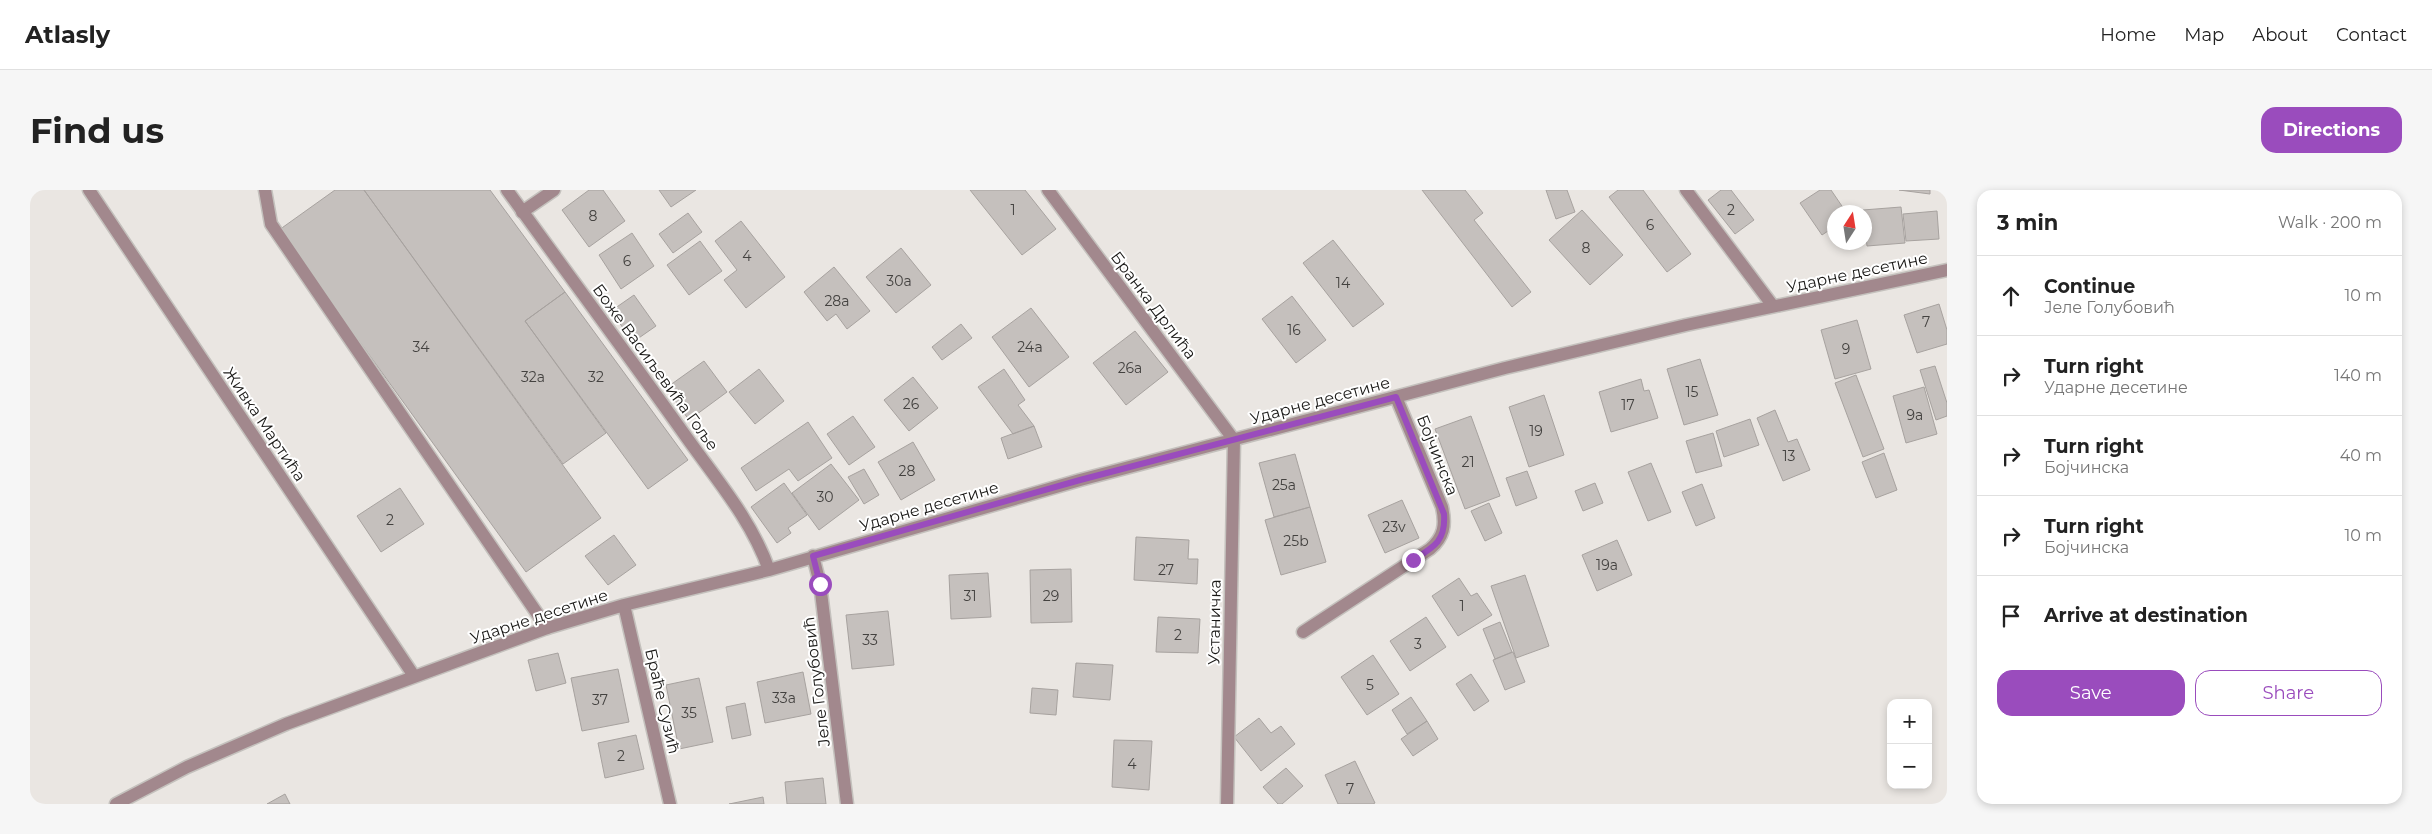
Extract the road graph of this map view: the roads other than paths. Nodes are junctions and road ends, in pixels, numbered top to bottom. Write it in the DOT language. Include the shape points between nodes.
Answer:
graph roads {
  1 [pos="89,190"];
  2 [pos="265,190"];
  3 [pos="507,190"];
  4 [pos="554,190"];
  5 [pos="1048,190"];
  6 [pos="1686,190"];
  7 [pos="522,212"];
  8 [pos="1947,270"];
  9 [pos="1773,306"];
  10 [pos="1396,397"];
  11 [pos="1234,440"];
  12 [pos="813,556"];
  13 [pos="769,570"];
  14 [pos="624,606"];
  15 [pos="547,628"];
  16 [pos="1303,632"];
  17 [pos="414,676"];
  18 [pos="116,804"];
  19 [pos="670,804"];
  20 [pos="847,804"];
  21 [pos="1227,804"];
  1 -- 17 [label="street, Живка Мартића"];
  2 -- 15 [label="street" via="271,224"];
  3 -- 7 [label="street, Боже Васиљевића Гоље"];
  4 -- 7 [label="street"];
  5 -- 11 [label="street, Бранка Дрлића"];
  6 -- 9 [label="street, Ударне десетине"];
  7 -- 13 [label="street, Боже Васиљевића Гоље" via="746,521 763,551"];
  8 -- 9 [label="street, Ударне десетине"];
  9 -- 10 [label="street, Ударне десетине" via="1632,337"];
  10 -- 11 [label="street, Ударне десетине"];
  10 -- 16 [label="street, Бојчинска" via="1442,507 1442,538"];
  11 -- 12 [label="street, Ударне десетине"];
  11 -- 21 [label="street, Устаничка"];
  12 -- 13 [label="street, Ударне десетине"];
  12 -- 20 [label="street, Јеле Голубовић" via="820,584"];
  13 -- 14 [label="street, Ударне десетине"];
  14 -- 15 [label="street, Ударне десетине"];
  14 -- 19 [label="street, Браће Сузић"];
  15 -- 17 [label="street, Ударне десетине"];
  17 -- 18 [label="street, Ударне десетине" via="286,724 187,766"];
}
